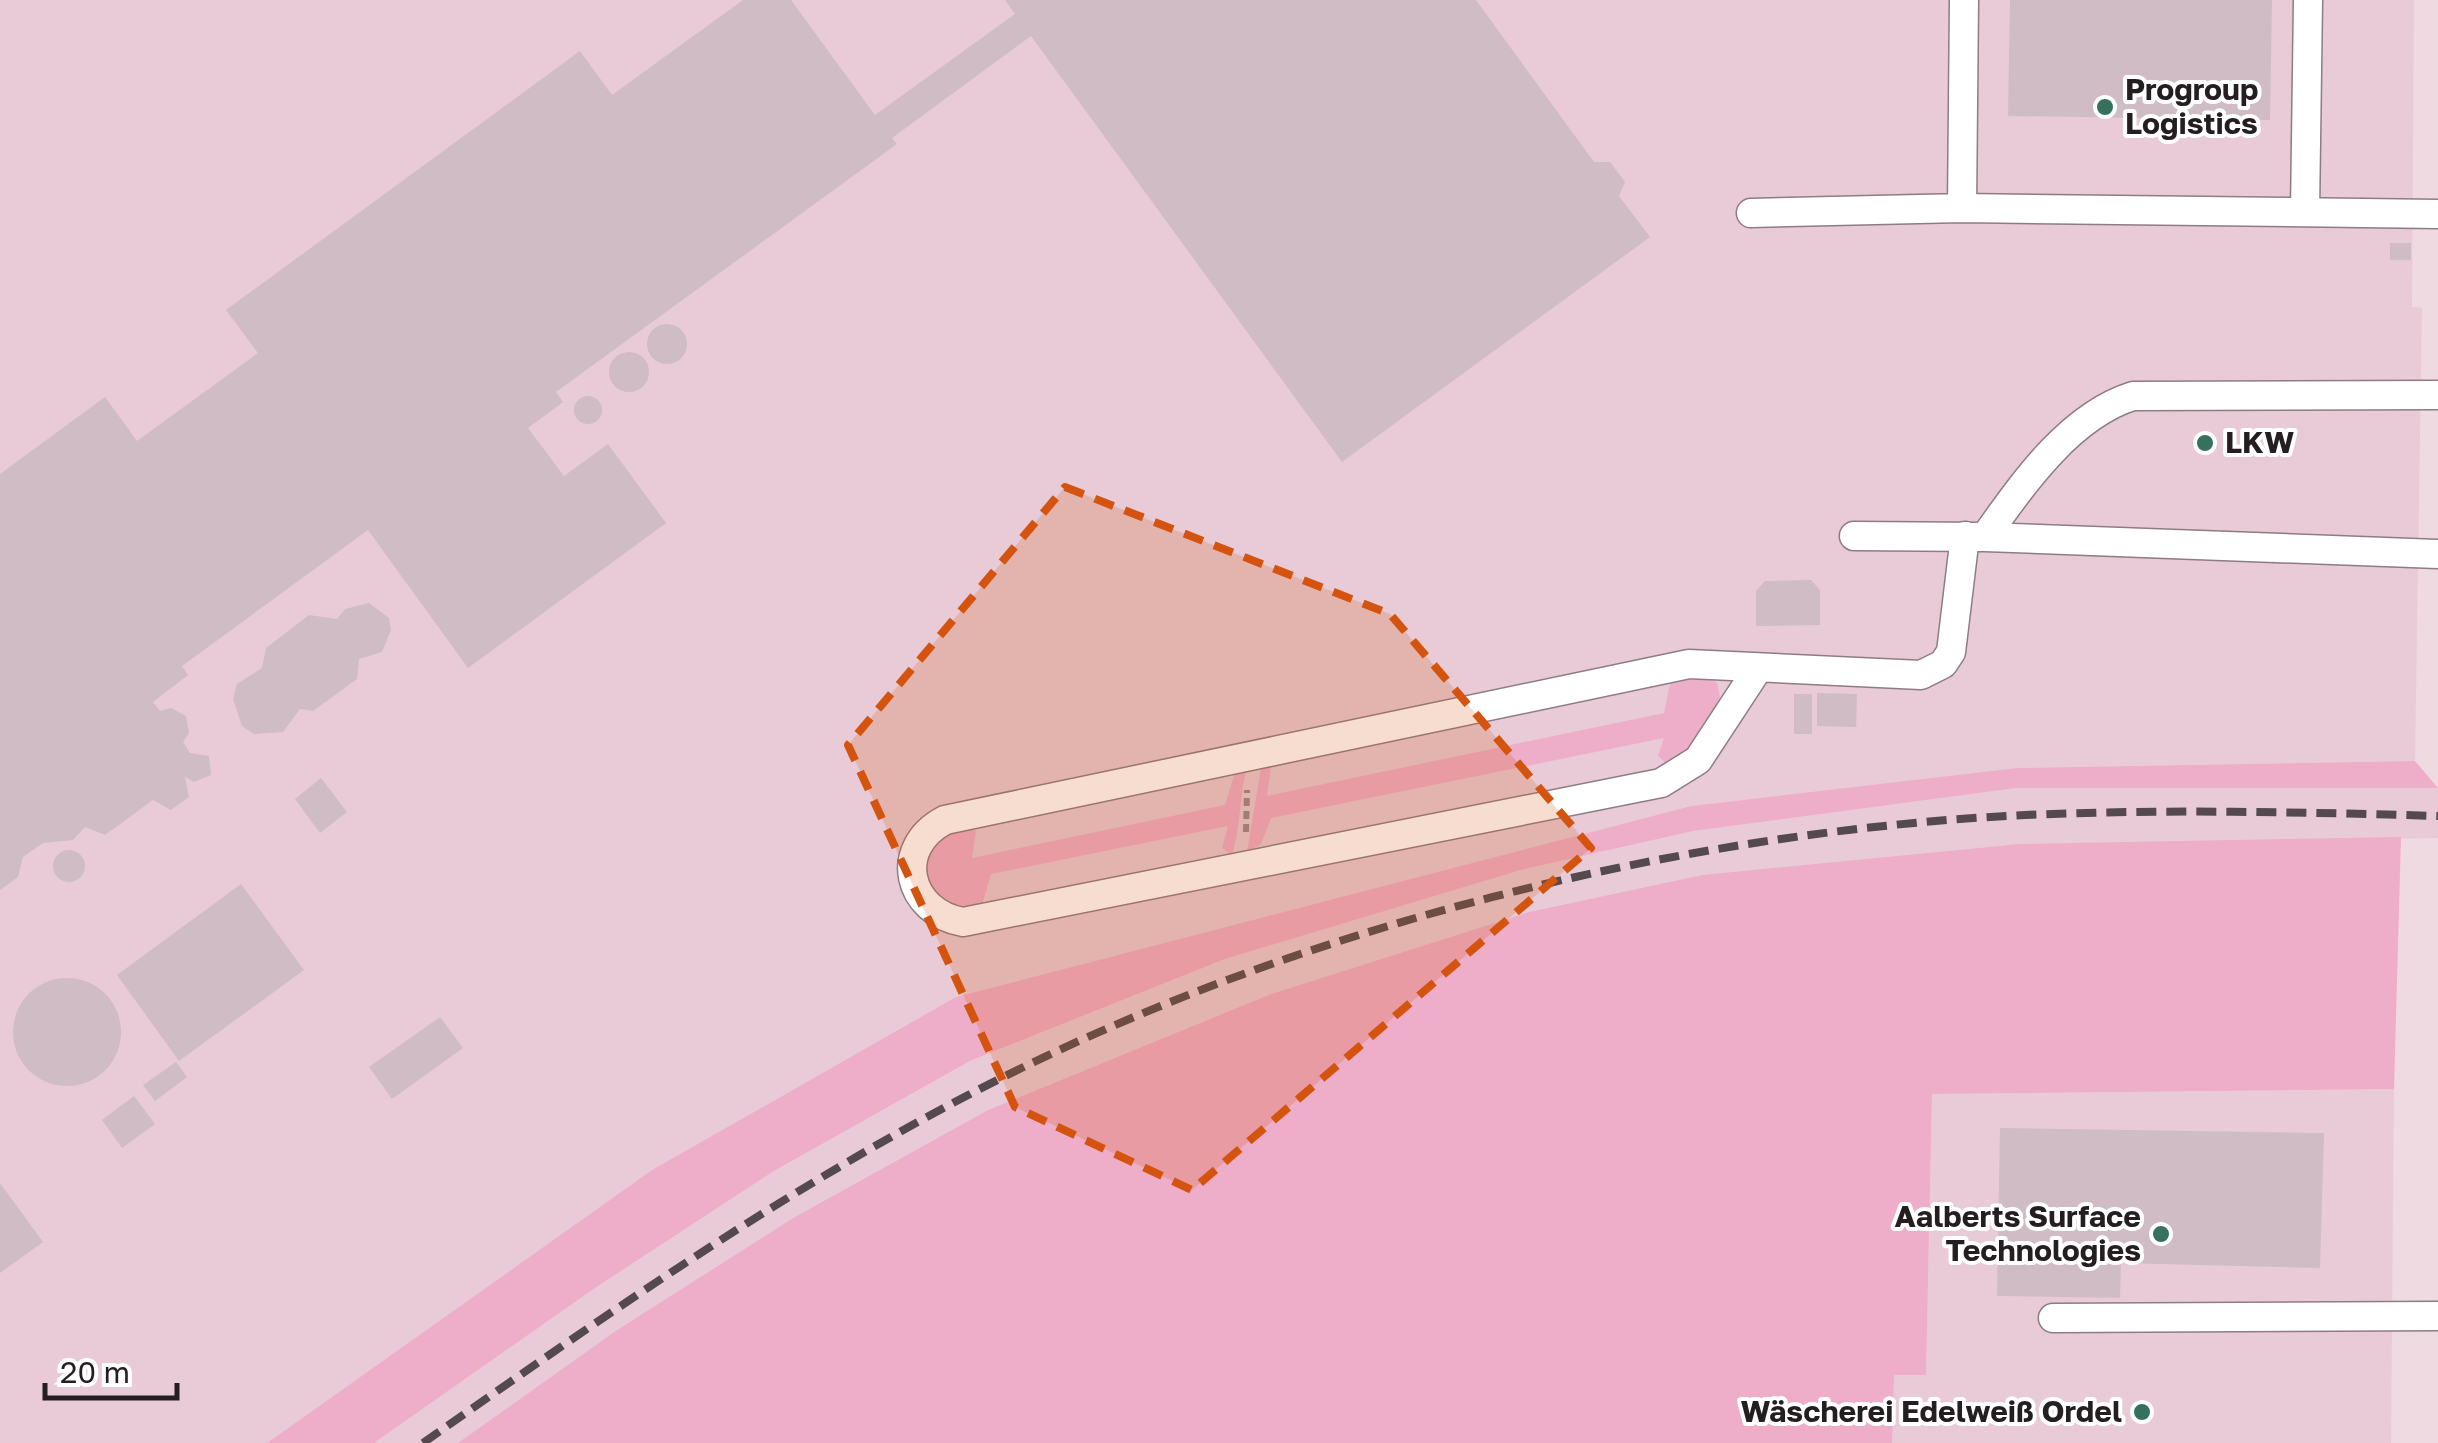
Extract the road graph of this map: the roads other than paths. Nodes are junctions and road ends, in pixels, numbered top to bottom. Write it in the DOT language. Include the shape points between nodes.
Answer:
graph roads {
  1 [pos="1964,0"];
  2 [pos="2308,0"];
  3 [pos="1962,208"];
  4 [pos="2305,212"];
  5 [pos="1751,213"];
  6 [pos="2438,214"];
  7 [pos="2438,396"];
  8 [pos="1854,536"];
  9 [pos="1975,537"];
  10 [pos="2438,554"];
  11 [pos="1757,670"];
  12 [pos="2438,1316"];
  13 [pos="2053,1318"];
  1 -- 3 [label="lane"];
  2 -- 4 [label="lane"];
  3 -- 4 [label="lane"];
  3 -- 5 [label="lane"];
  4 -- 6 [label="lane"];
  7 -- 9 [label="lane" via="2152,394 2115,401 2090,417"];
  8 -- 9 [label="lane"];
  9 -- 10 [label="lane"];
  9 -- 11 [label="lane" via="1956,640 1933,671"];
  11 -- 11 [label="lane" via="1698,760 1674,778 963,922 931,911 911,868 920,838 945,820 1689,664"];
  12 -- 13 [label="lane"];
}
